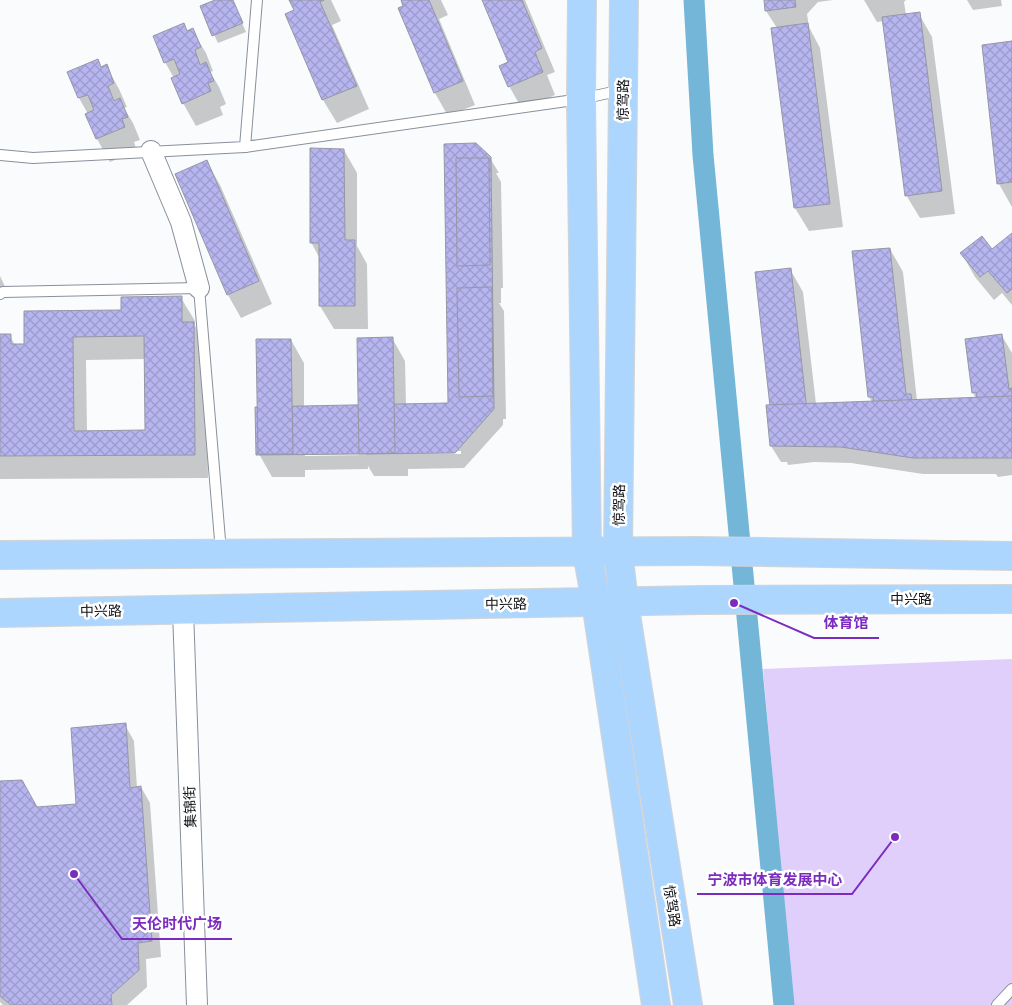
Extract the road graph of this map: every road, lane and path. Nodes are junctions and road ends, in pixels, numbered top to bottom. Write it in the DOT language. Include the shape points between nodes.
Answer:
graph roads {
  1 [pos="257,0"];
  2 [pos="582,0"];
  3 [pos="624,0"];
  4 [pos="623,90"];
  5 [pos="581,99"];
  6 [pos="245,147"];
  7 [pos="151,151"];
  8 [pos="0,155"];
  9 [pos="199,288"];
  10 [pos="0,294"];
  11 [pos="618,551"];
  12 [pos="587,552"];
  13 [pos="221,554"];
  14 [pos="0,555"];
  15 [pos="1012,556"];
  16 [pos="1012,599"];
  17 [pos="596,602"];
  18 [pos="624,602"];
  19 [pos="183,610"];
  20 [pos="0,613"];
  21 [pos="1012,989"];
  22 [pos="197,1005"];
  23 [pos="656,1005"];
  24 [pos="688,1005"];
  25 [pos="997,1005"];
  1 -- 6 [label="lane"];
  2 -- 5 [label="main road"];
  3 -- 4 [label="main road, 惊驾路"];
  4 -- 5 [label="lane"];
  4 -- 11 [label="main road, 惊驾路"];
  5 -- 6 [label="lane"];
  5 -- 12 [label="main road"];
  6 -- 7 [label="lane"];
  7 -- 8 [label="lane" via="33,158"];
  7 -- 9 [label="street" via="181,222"];
  9 -- 10 [label="lane"];
  9 -- 13 [label="lane"];
  11 -- 12 [label="main road"];
  11 -- 15 [label="main road"];
  11 -- 18 [label="main road, 惊驾路"];
  12 -- 13 [label="main road"];
  12 -- 17 [label="main road"];
  13 -- 14 [label="main road"];
  16 -- 18 [label="main road, 中兴路"];
  17 -- 18 [label="main road, 中兴路"];
  17 -- 19 [label="main road, 中兴路"];
  17 -- 23 [label="main road"];
  18 -- 24 [label="main road, 惊驾路"];
  19 -- 20 [label="main road, 中兴路"];
  19 -- 22 [label="street, 集锦街"];
  21 -- 25 [label="lane"];
}
